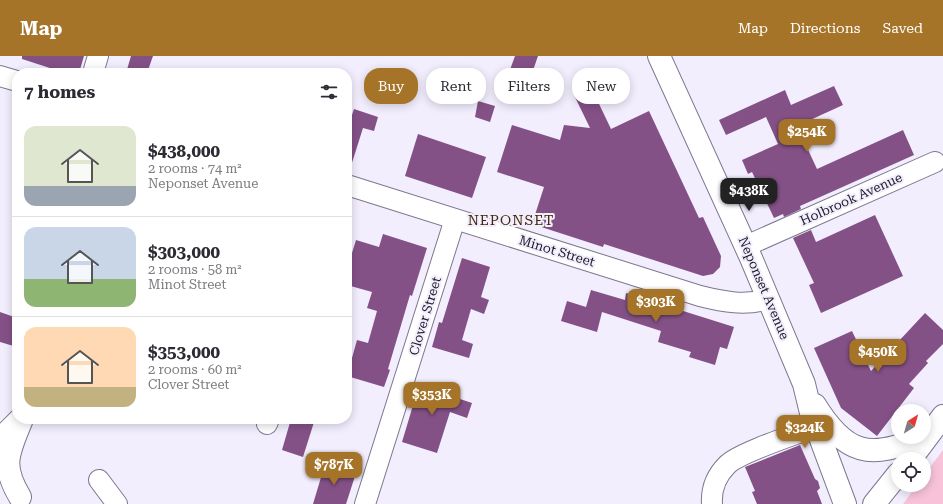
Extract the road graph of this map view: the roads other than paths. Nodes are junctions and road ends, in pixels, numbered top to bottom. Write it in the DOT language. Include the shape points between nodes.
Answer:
graph roads {
  1 [pos="98,56"];
  2 [pos="658,56"];
  3 [pos="94,68"];
  4 [pos="0,76"];
  5 [pos="12,80"];
  6 [pos="935,162"];
  7 [pos="352,188"];
  8 [pos="455,219"];
  9 [pos="746,246"];
  10 [pos="768,298"];
  11 [pos="804,384"];
  12 [pos="14,424"];
  13 [pos="20,424"];
  14 [pos="815,427"];
  15 [pos="0,438"];
  16 [pos="906,444"];
  17 [pos="99,480"];
  18 [pos="891,483"];
  19 [pos="0,486"];
  20 [pos="24,500"];
  21 [pos="117,504"];
  22 [pos="365,504"];
  23 [pos="712,504"];
  24 [pos="845,504"];
  25 [pos="874,504"];
  1 -- 3 [label="street"];
  2 -- 9 [label="main road, Neponset Avenue"];
  4 -- 5 [label="street"];
  6 -- 9 [label="street, Holbrook Avenue"];
  7 -- 8 [label="street, Minot Street"];
  8 -- 10 [label="street, Minot Street" via="700,296 737,303"];
  8 -- 22 [label="street, Clover Street"];
  9 -- 10 [label="main road, Neponset Avenue"];
  10 -- 11 [label="main road, Neponset Avenue"];
  11 -- 14 [label="main road, Neponset Avenue"];
  11 -- 16 [label="main road" via="825,420 850,444 871,451 881,451"];
  12 -- 15 [label="street"];
  13 -- 20 [label="main road" via="8,450 5,468 10,484"];
  14 -- 23 [label="street" via="746,454 728,464 715,480"];
  14 -- 24 [label="main road, Neponset Avenue"];
  17 -- 21 [label="street"];
  18 -- 25 [label="main road"];
  19 -- 20 [label="main road"];
}
